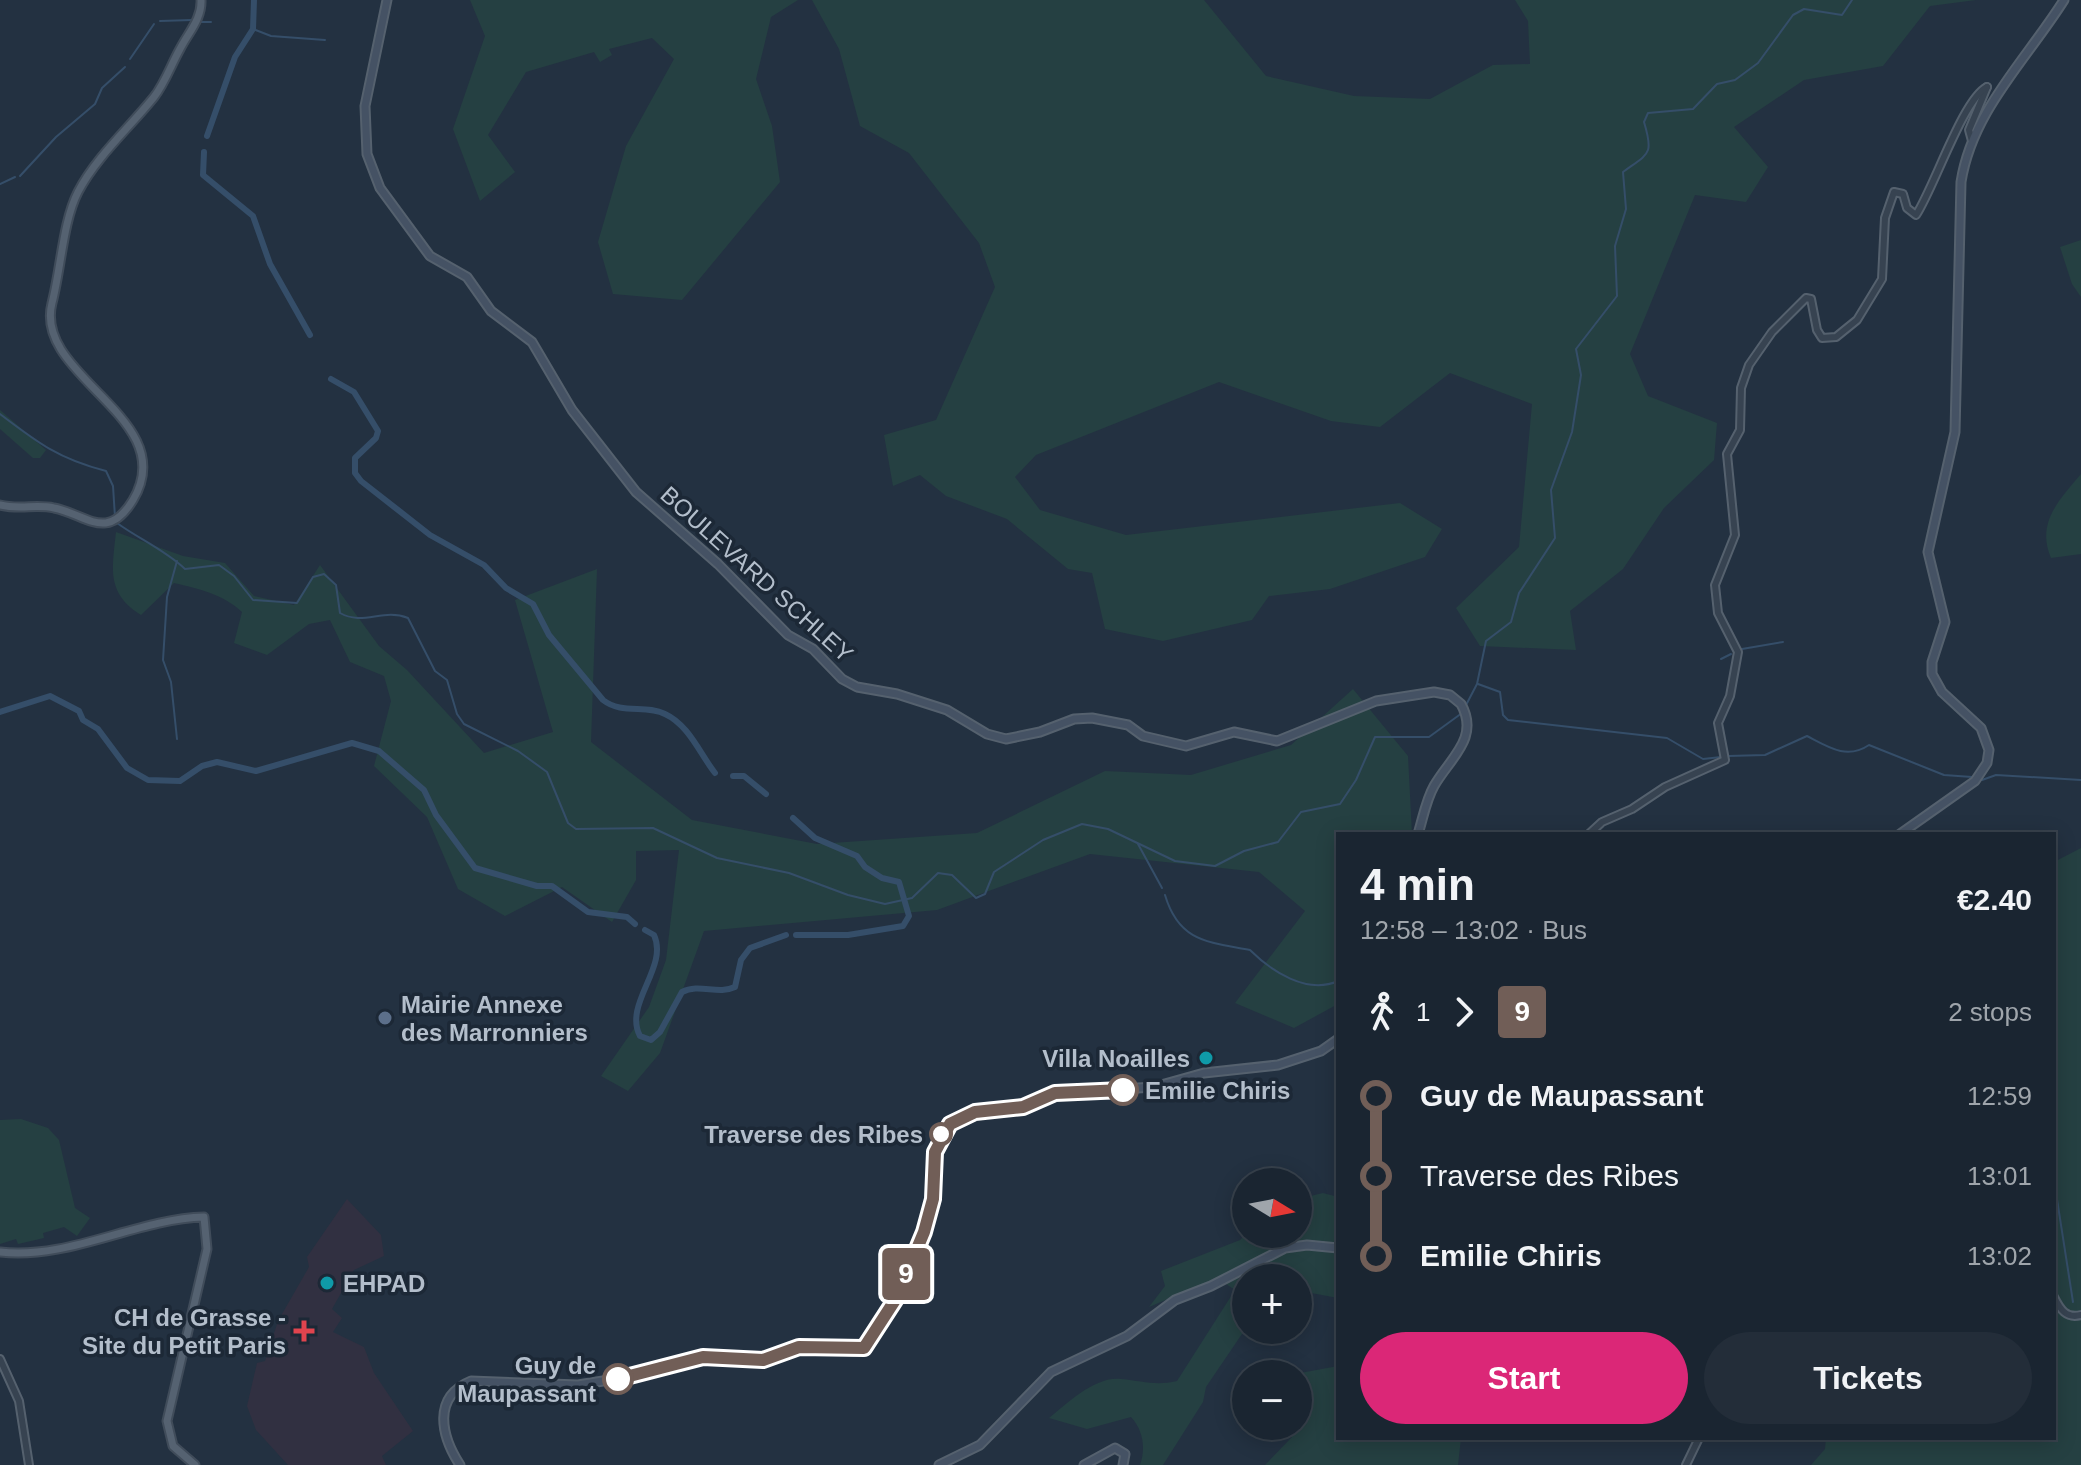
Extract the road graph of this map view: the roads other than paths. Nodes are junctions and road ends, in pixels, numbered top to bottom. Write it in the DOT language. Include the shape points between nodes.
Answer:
graph roads {
  1 [pos="201,0"];
  2 [pos="387,0"];
  3 [pos="2064,0"];
  4 [pos="1972,141"];
  5 [pos="0,505"];
  6 [pos="1419,832"];
  7 [pos="1591,832"];
  8 [pos="1903,832"];
  9 [pos="1336,1040"];
  10 [pos="1336,1248"];
  11 [pos="0,1252"];
  12 [pos="2056,1300"];
  13 [pos="2081,1315"];
  14 [pos="0,1359"];
  15 [pos="1698,1440"];
  16 [pos="29,1465"];
  17 [pos="195,1465"];
  18 [pos="460,1465"];
  19 [pos="939,1465"];
  20 [pos="1084,1465"];
  21 [pos="1123,1465"];
  22 [pos="1686,1465"];
  1 -- 5 [label="main road" via="199,16 160,89 76,195 50,314 55,339 127,425 140,452 140,483 133,500 109,522 89,523 52,507"];
  2 -- 6 [label="main road, BOULEVARD SCHLEY" via="366,87 371,172 430,256 467,277 491,311 532,342 563,398 648,504 842,679 947,710 996,738 1016,738 1092,718 1186,746 1234,732 1277,741 1376,701 1434,692 1450,695 1461,704 1469,728 1432,790"];
  3 -- 4 [label="main road" via="1986,112"];
  4 -- 7 [label="street" via="1969,130 1987,87 1956,132 1916,215 1903,194 1894,192 1885,218 1882,279 1857,320 1836,337 1822,338 1811,299 1806,298 1749,365 1741,388 1740,430 1727,454 1735,535 1715,585 1718,613 1738,652 1730,696 1718,723 1725,760 1608,818"];
  4 -- 8 [label="main road" via="1960,195 1955,432 1928,552 1945,622 1932,652 1932,674 1942,692 1981,728 1989,750 1975,781"];
  9 -- 18 [label="main road" via="1278,1065 1204,1073 1154,1087 1055,1093 1023,1107 961,1116 938,1140 931,1211 900,1290 868,1345 853,1351 799,1347 763,1360 703,1357 610,1381 463,1384 449,1397 442,1422"];
  10 -- 19 [label="main road" via="1285,1248 1160,1309 1127,1336 1051,1372 980,1445"];
  11 -- 17 [label="main road" via="41,1253 175,1217 198,1221 207,1234 207,1249 167,1421 173,1446"];
  12 -- 13 [label="street" via="2063,1312"];
  14 -- 16 [label="street" via="19,1401"];
  15 -- 22 [label="street"];
  20 -- 21 [label="main road" via="1112,1449 1125,1454"];
}
